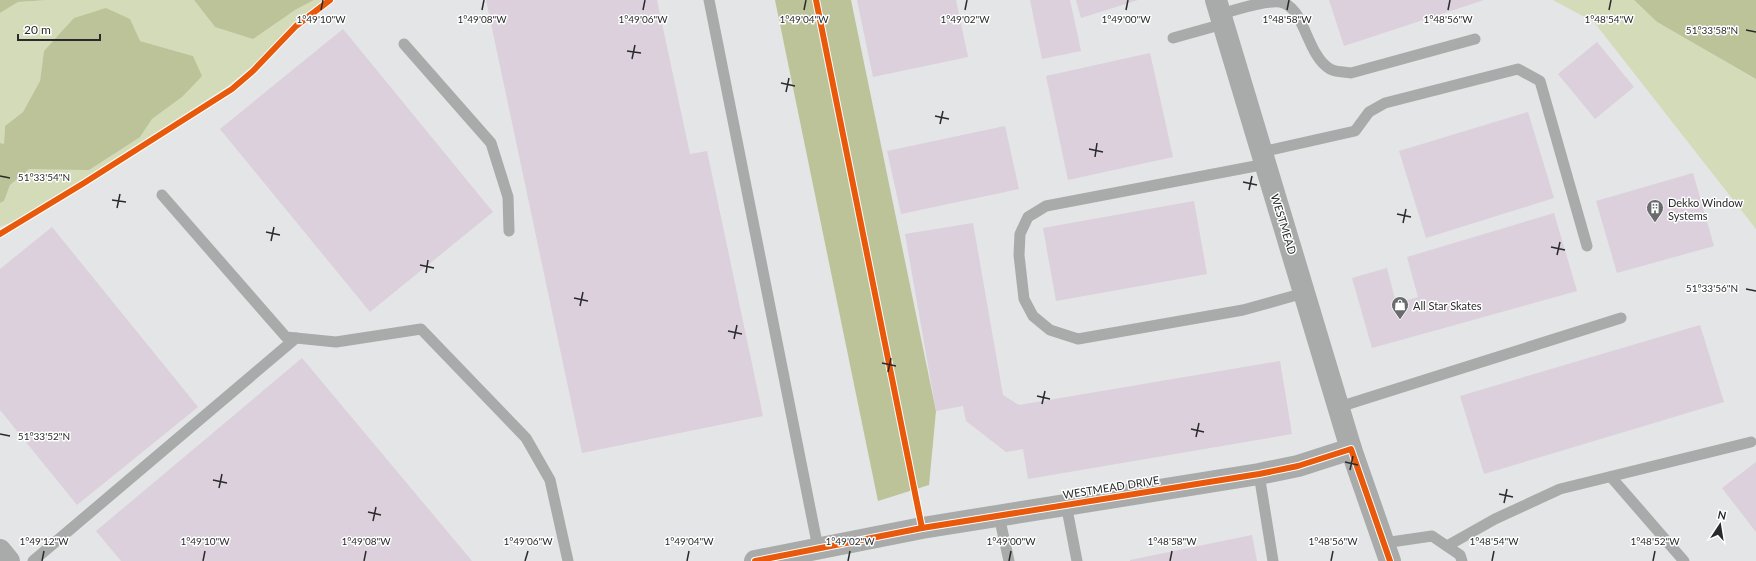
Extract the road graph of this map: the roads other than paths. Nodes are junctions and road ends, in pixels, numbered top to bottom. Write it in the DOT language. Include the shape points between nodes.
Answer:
graph roads {
  1 [pos="708,0"];
  2 [pos="1220,13"];
  3 [pos="1173,38"];
  4 [pos="1475,39"];
  5 [pos="404,44"];
  6 [pos="1264,158"];
  7 [pos="162,195"];
  8 [pos="509,231"];
  9 [pos="1587,246"];
  10 [pos="1304,293"];
  11 [pos="1621,318"];
  12 [pos="296,338"];
  13 [pos="1339,407"];
  14 [pos="1751,442"];
  15 [pos="1351,449"];
  16 [pos="1259,474"];
  17 [pos="1611,477"];
  18 [pos="1066,504"];
  19 [pos="999,516"];
  20 [pos="1447,546"];
  21 [pos="818,548"];
  22 [pos="0,550"];
  23 [pos="1387,552"];
  24 [pos="9,561"];
  25 [pos="33,561"];
  26 [pos="568,561"];
  27 [pos="755,561"];
  28 [pos="1009,561"];
  29 [pos="1077,561"];
  30 [pos="1273,561"];
  31 [pos="1462,561"];
  32 [pos="1684,561"];
  1 -- 21 [label="lane"];
  2 -- 3 [label="lane"];
  2 -- 4 [label="lane" via="1269,1 1282,2 1297,12 1318,59 1331,70 1351,73"];
  2 -- 6 [label="street, WESTMEAD"];
  5 -- 8 [label="lane" via="491,143 508,197"];
  6 -- 9 [label="lane" via="1355,131 1369,112 1385,103 1518,69 1540,81"];
  6 -- 10 [label="street, WESTMEAD"];
  6 -- 10 [label="lane" via="1046,206 1028,217 1020,234 1018,255 1024,299 1032,316 1050,330 1078,339 1243,310"];
  7 -- 12 [label="lane" via="286,337"];
  10 -- 13 [label="street, WESTMEAD"];
  11 -- 13 [label="lane"];
  12 -- 25 [label="lane"];
  12 -- 26 [label="lane" via="336,342 421,329 526,438 550,480"];
  13 -- 15 [label="street, WESTMEAD"];
  14 -- 17 [label="lane"];
  15 -- 16 [label="street, WESTMEAD DRIVE" via="1298,466"];
  15 -- 23 [label="street"];
  16 -- 18 [label="street, WESTMEAD DRIVE"];
  16 -- 30 [label="lane"];
  17 -- 20 [label="lane" via="1560,489 1495,519"];
  17 -- 32 [label="lane"];
  18 -- 19 [label="street, WESTMEAD DRIVE"];
  18 -- 29 [label="lane"];
  19 -- 21 [label="street, WESTMEAD DRIVE"];
  19 -- 28 [label="lane"];
  20 -- 23 [label="lane" via="1432,536"];
  20 -- 31 [label="lane" via="1460,554"];
  21 -- 27 [label="street, WESTMEAD DRIVE"];
  22 -- 24 [label="street"];
}
